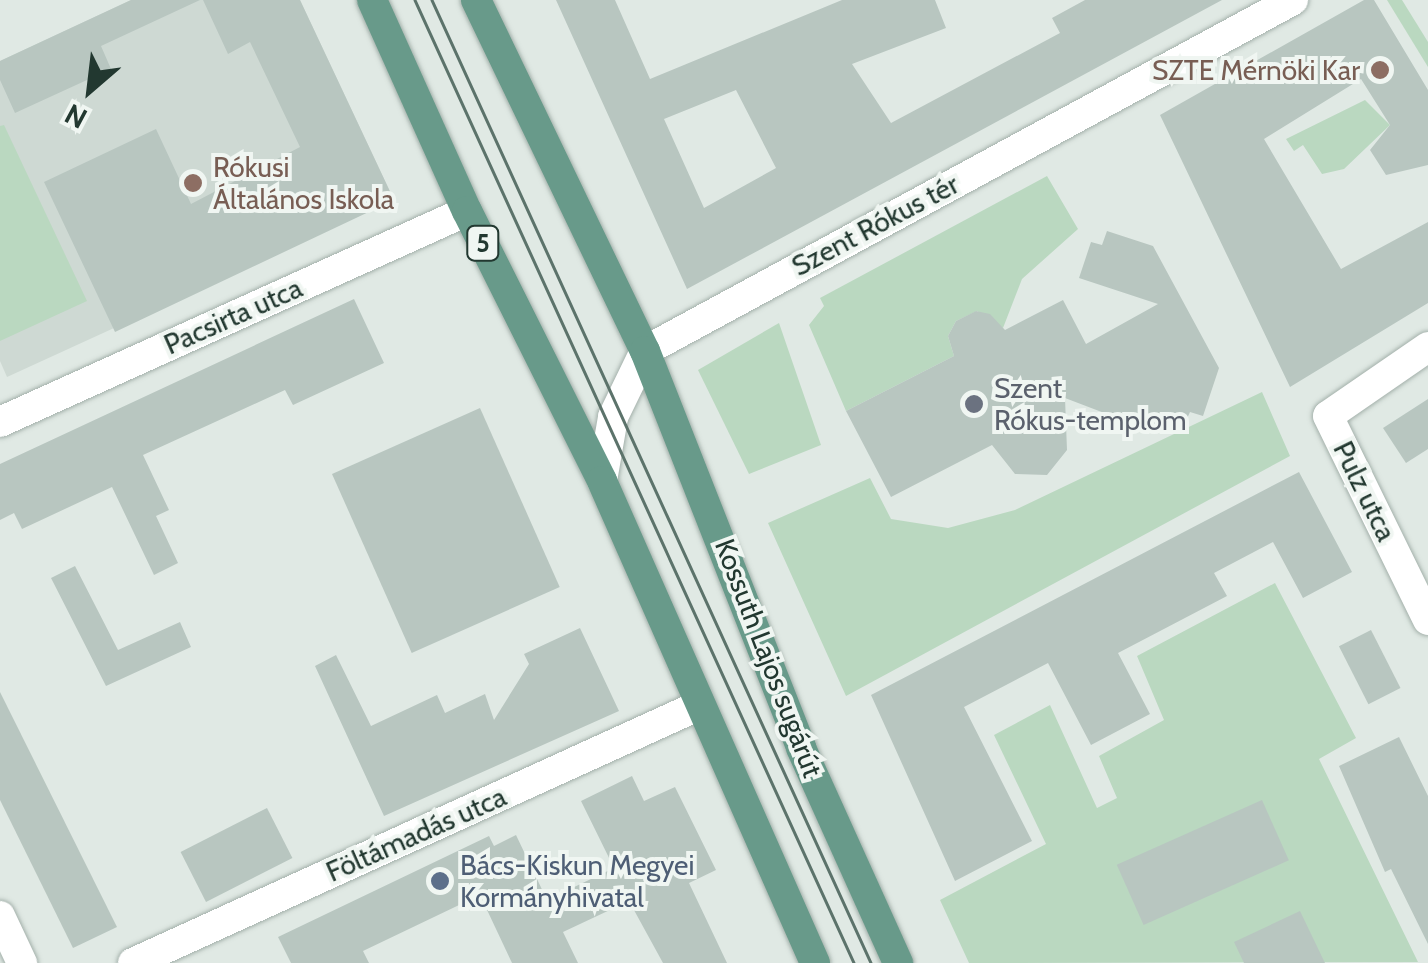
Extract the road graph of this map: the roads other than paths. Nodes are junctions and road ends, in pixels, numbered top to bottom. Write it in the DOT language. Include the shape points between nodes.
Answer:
graph roads {
  1 [pos="372,0"];
  2 [pos="476,0"];
  3 [pos="1294,0"];
  4 [pos="466,211"];
  5 [pos="1428,347"];
  6 [pos="645,351"];
  7 [pos="0,422"];
  8 [pos="602,482"];
  9 [pos="1428,620"];
  10 [pos="700,706"];
  11 [pos="0,916"];
  12 [pos="22,963"];
  13 [pos="133,963"];
  14 [pos="815,963"];
  15 [pos="898,963"];
  1 -- 4 [label="main road, 5"];
  2 -- 6 [label="main road, Kossuth Lajos sugárút"];
  3 -- 6 [label="street, Szent Rókus tér"];
  4 -- 7 [label="street, Pacsirta utca"];
  4 -- 8 [label="main road, 5"];
  5 -- 9 [label="street, Pulz utca" via="1328,416"];
  6 -- 8 [label="street" via="613,417"];
  6 -- 15 [label="main road, Kossuth Lajos sugárút" via="801,748"];
  8 -- 10 [label="main road, 5"];
  10 -- 13 [label="street, Föltámadás utca"];
  10 -- 14 [label="main road, 5"];
  11 -- 12 [label="street"];
}
